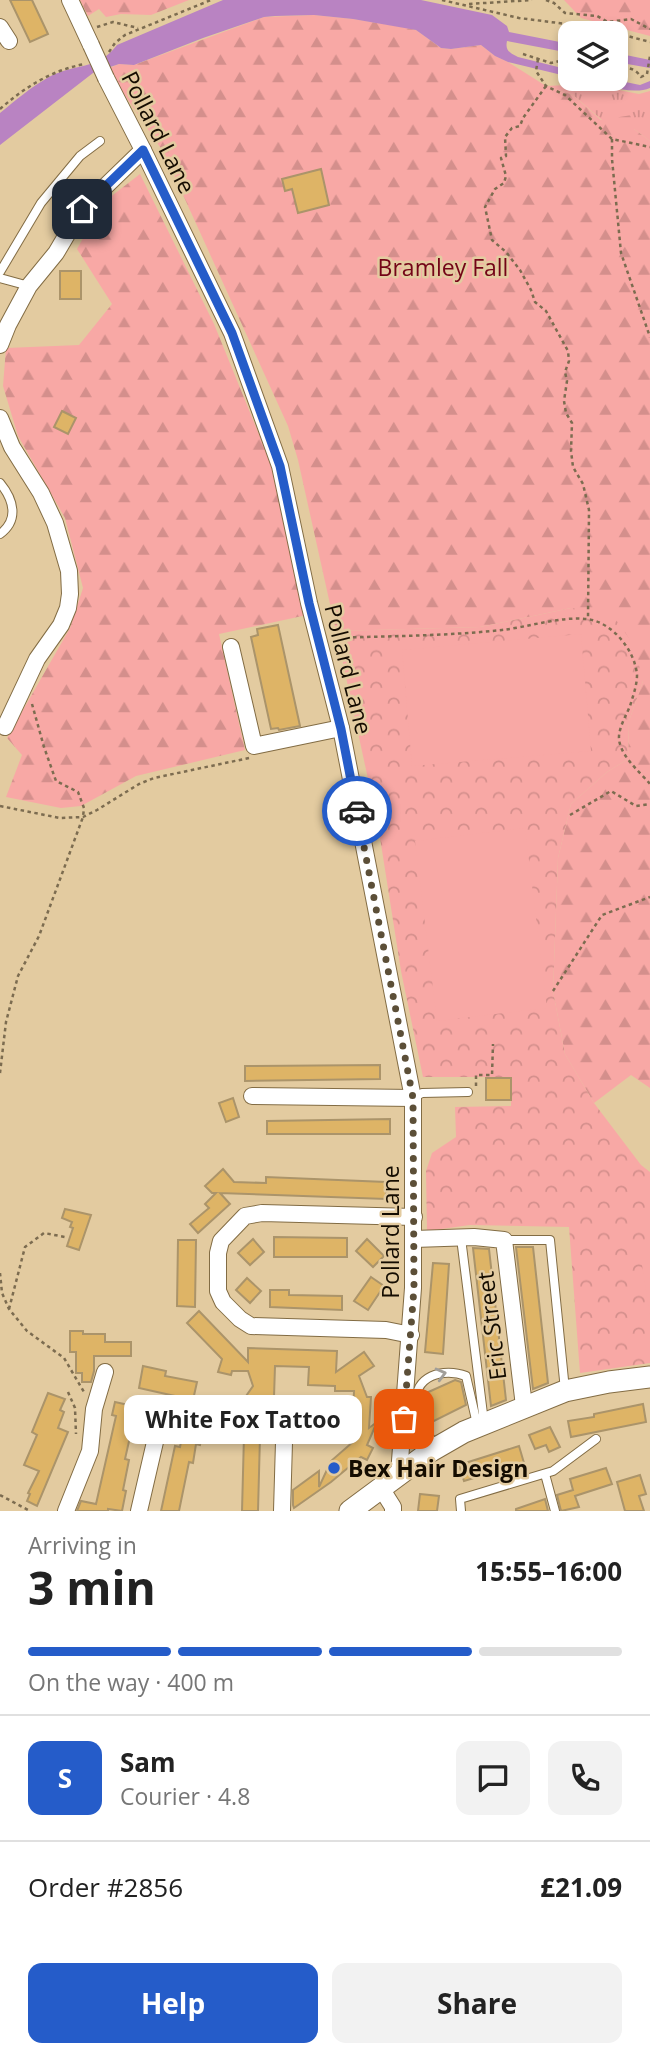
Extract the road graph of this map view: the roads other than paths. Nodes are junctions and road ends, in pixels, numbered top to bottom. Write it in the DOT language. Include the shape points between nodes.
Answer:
graph roads {
  1 [pos="71,0"];
  2 [pos="0,27"];
  3 [pos="9,41"];
  4 [pos="100,141"];
  5 [pos="143,150"];
  6 [pos="0,272"];
  7 [pos="0,278"];
  8 [pos="29,286"];
  9 [pos="0,345"];
  10 [pos="0,418"];
  11 [pos="0,484"];
  12 [pos="0,534"];
  13 [pos="231,647"];
  14 [pos="5,726"];
  15 [pos="341,729"];
  16 [pos="468,1092"];
  17 [pos="252,1097"];
  18 [pos="413,1098"];
  19 [pos="414,1217"];
  20 [pos="461,1238"];
  21 [pos="414,1239"];
  22 [pos="504,1240"];
  23 [pos="411,1335"];
  24 [pos="104,1372"];
  25 [pos="650,1377"];
  26 [pos="565,1391"];
  27 [pos="524,1406"];
  28 [pos="161,1416"];
  29 [pos="481,1425"];
  30 [pos="596,1439"];
  31 [pos="284,1442"];
  32 [pos="436,1448"];
  33 [pos="400,1474"];
  34 [pos="545,1474"];
  35 [pos="381,1488"];
  36 [pos="66,1511"];
  37 [pos="139,1511"];
  38 [pos="282,1511"];
  39 [pos="350,1511"];
  40 [pos="393,1511"];
  41 [pos="461,1511"];
  42 [pos="555,1511"];
  1 -- 5 [label="street, Pollard Lane, bridge"];
  2 -- 3 [label="street"];
  4 -- 6 [label="lane" via="80,156 41,204"];
  5 -- 8 [label="street" via="82,209"];
  5 -- 15 [label="street, Pollard Lane" via="232,333 280,466"];
  7 -- 8 [label="lane"];
  8 -- 9 [label="street"];
  10 -- 14 [label="street" via="55,523 69,571 70,594 61,625 37,659"];
  11 -- 12 [label="lane" via="13,514"];
  13 -- 15 [label="street" via="254,746"];
  15 -- 18 [label="street, Pollard Lane"];
  16 -- 18 [label="lane" via="422,1093"];
  17 -- 18 [label="street"];
  18 -- 19 [label="street, Pollard Lane"];
  19 -- 21 [label="street, Pollard Lane"];
  19 -- 23 [label="street" via="245,1216 221,1241 218,1253 218,1291 223,1302 251,1325"];
  20 -- 21 [label="street"];
  20 -- 22 [label="street"];
  20 -- 29 [label="lane"];
  21 -- 23 [label="street, Pollard Lane"];
  22 -- 26 [label="lane" via="550,1240"];
  22 -- 27 [label="street, Eric Street"];
  23 -- 33 [label="street, Pollard Lane"];
  24 -- 36 [label="street" via="90,1451"];
  25 -- 26 [label="main road"];
  26 -- 27 [label="main road"];
  27 -- 29 [label="main road"];
  28 -- 37 [label="street"];
  29 -- 32 [label="main road"];
  32 -- 29 [label="lane, one-way" via="416,1403 419,1388 431,1376 454,1371 466,1376"];
  30 -- 34 [label="lane"];
  31 -- 38 [label="street"];
  32 -- 33 [label="main road"];
  33 -- 35 [label="main road"];
  34 -- 41 [label="lane" via="460,1499"];
  34 -- 42 [label="lane"];
  35 -- 39 [label="main road"];
  35 -- 40 [label="street"];
}
